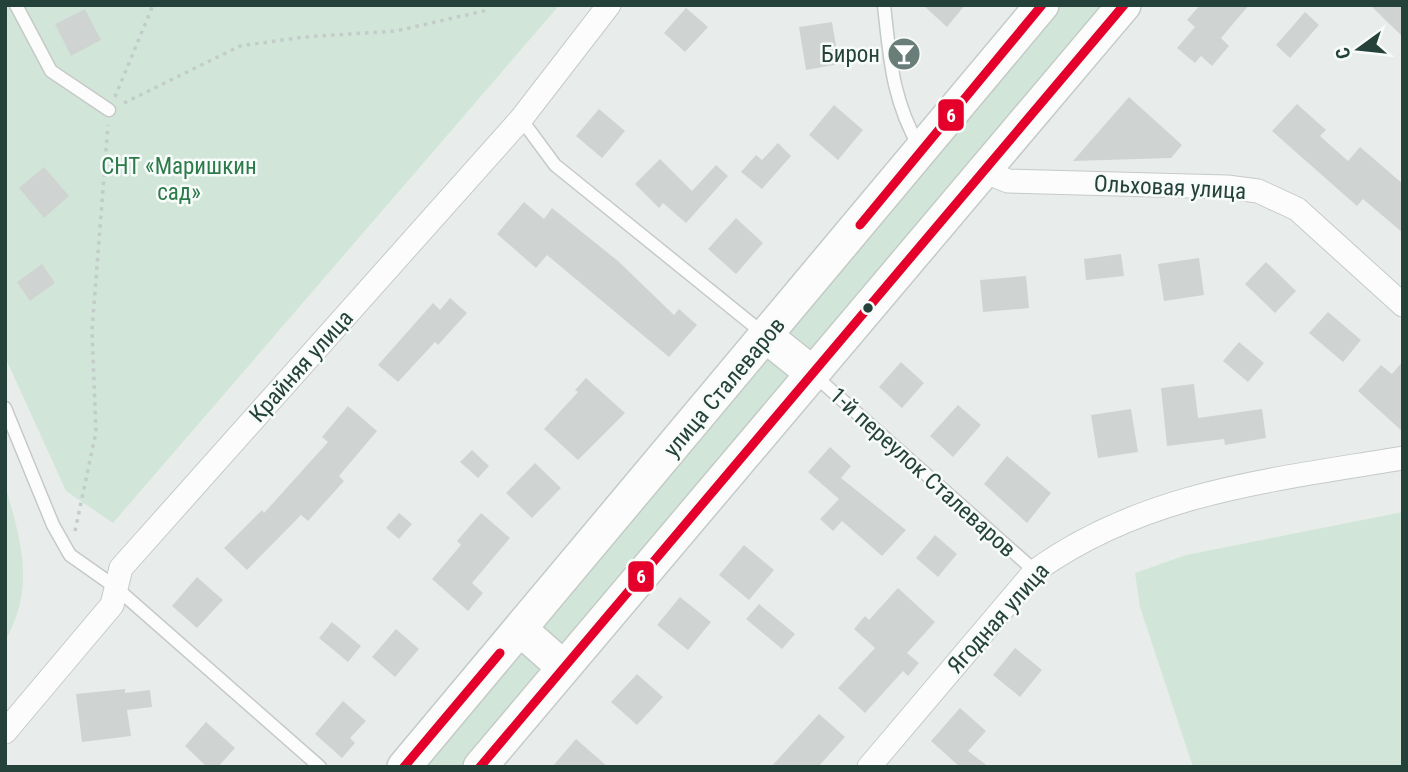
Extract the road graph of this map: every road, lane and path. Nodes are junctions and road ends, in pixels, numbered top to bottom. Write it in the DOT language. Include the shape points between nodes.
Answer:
graph roads {
  1 [pos="16,5"];
  2 [pos="153,5"];
  3 [pos="884,5"];
  4 [pos="1042,5"];
  5 [pos="1124,5"];
  6 [pos="600,8"];
  7 [pos="488,10"];
  8 [pos="109,110"];
  9 [pos="521,119"];
  10 [pos="922,151"];
  11 [pos="983,171"];
  12 [pos="1403,305"];
  13 [pos="767,337"];
  14 [pos="811,372"];
  15 [pos="5,408"];
  16 [pos="1403,458"];
  17 [pos="70,555"];
  18 [pos="1035,571"];
  19 [pos="114,586"];
  20 [pos="520,629"];
  21 [pos="563,667"];
  22 [pos="5,732"];
  23 [pos="320,767"];
  24 [pos="404,767"];
  25 [pos="480,767"];
  26 [pos="869,767"];
  1 -- 8 [label="lane" via="51,71"];
  2 -- 8 [label="path"];
  3 -- 10 [label="lane" via="892,81 903,118"];
  4 -- 10 [label="main road, улица Сталеваров"];
  5 -- 11 [label="main road"];
  6 -- 9 [label="street, Крайняя улица"];
  7 -- 8 [label="path" via="396,31 240,46"];
  8 -- 17 [label="path" via="92,330 96,432"];
  9 -- 13 [label="lane" via="555,165"];
  9 -- 19 [label="street, Крайняя улица" via="121,568"];
  10 -- 13 [label="main road, улица Сталеваров"];
  11 -- 12 [label="street, Ольховая улица" via="1008,180 1258,191 1297,209"];
  11 -- 14 [label="main road"];
  13 -- 14 [label="main road"];
  13 -- 20 [label="main road, улица Сталеваров"];
  14 -- 18 [label="lane, 1-й переулок Сталеваров"];
  14 -- 21 [label="main road"];
  15 -- 17 [label="lane"];
  16 -- 18 [label="street, Ягодная улица" via="1221,489 1151,509 1067,548"];
  17 -- 19 [label="lane"];
  18 -- 26 [label="street, Ягодная улица"];
  19 -- 22 [label="street, Крайняя улица" via="112,606"];
  19 -- 23 [label="lane"];
  20 -- 21 [label="main road"];
  20 -- 24 [label="main road, улица Сталеваров"];
  21 -- 25 [label="main road"];
}
